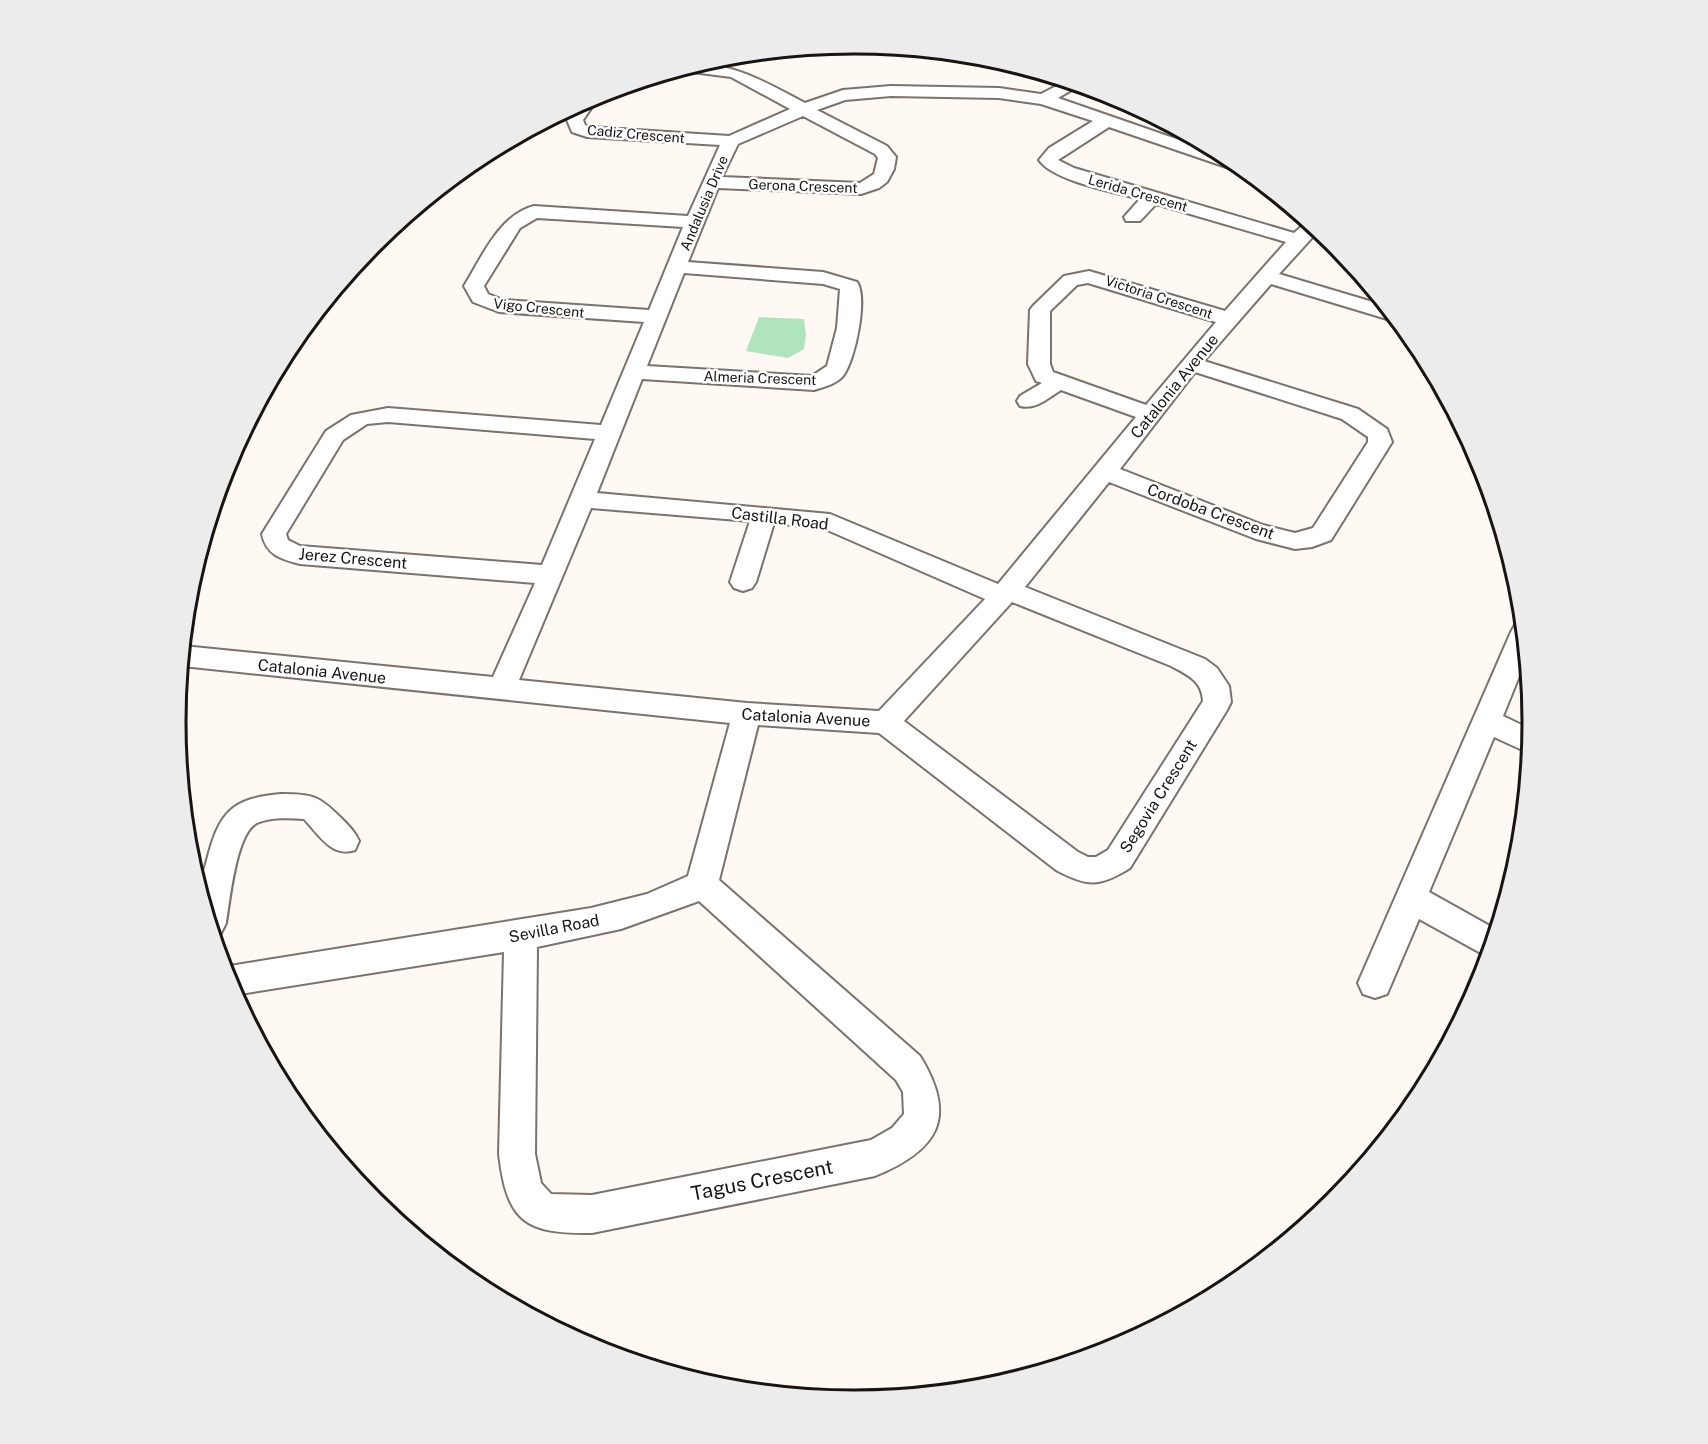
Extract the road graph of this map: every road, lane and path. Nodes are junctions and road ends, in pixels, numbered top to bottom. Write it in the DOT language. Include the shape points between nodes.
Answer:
graph roads {
  1 [pos="712,70"];
  2 [pos="884,76"];
  3 [pos="1064,88"];
  4 [pos="961,91"];
  5 [pos="1044,99"];
  6 [pos="804,109"];
  7 [pos="579,114"];
  8 [pos="1106,121"];
  9 [pos="731,141"];
  10 [pos="1203,153"];
  11 [pos="711,182"];
  12 [pos="1152,197"];
  13 [pos="1133,217"];
  14 [pos="695,222"];
  15 [pos="1306,232"];
  16 [pos="677,267"];
  17 [pos="1266,276"];
  18 [pos="1381,311"];
  19 [pos="657,317"];
  20 [pos="1228,319"];
  21 [pos="1190,364"];
  22 [pos="634,372"];
  23 [pos="1057,383"];
  24 [pos="1028,400"];
  25 [pos="1151,415"];
  26 [pos="609,433"];
  27 [pos="1106,472"];
  28 [pos="580,499"];
  29 [pos="764,515"];
  30 [pos="551,575"];
  31 [pos="743,582"];
  32 [pos="1005,593"];
  33 [pos="1517,647"];
  34 [pos="189,657"];
  35 [pos="501,690"];
  36 [pos="747,714"];
  37 [pos="1486,720"];
  38 [pos="886,722"];
  39 [pos="1522,737"];
  40 [pos="344,841"];
  41 [pos="702,884"];
  42 [pos="1411,898"];
  43 [pos="213,910"];
  44 [pos="521,935"];
  45 [pos="1486,940"];
  46 [pos="238,979"];
  47 [pos="1375,983"];
  1 -- 6 [label="street" via="729,71"];
  2 -- 4 [label="street" via="932,81"];
  3 -- 5 [label="street"];
  4 -- 5 [label="street, Andalusia Drive"];
  4 -- 6 [label="street, Andalusia Drive" via="866,92 843,95"];
  5 -- 8 [label="street, Andalusia Drive"];
  6 -- 9 [label="street, Andalusia Drive"];
  6 -- 11 [label="street, Gerona Crescent" via="881,150 887,156 881,178 873,185 854,189"];
  7 -- 9 [label="street, Cadiz Crescent" via="575,120 578,128 587,132"];
  8 -- 10 [label="street, Andalusia Drive"];
  8 -- 12 [label="street, Lerida Crescent" via="1055,152 1050,163"];
  9 -- 11 [label="street, Andalusia Drive"];
  11 -- 14 [label="street, Andalusia Drive"];
  12 -- 13 [label="street"];
  12 -- 15 [label="street, Lerida Crescent"];
  14 -- 16 [label="street, Andalusia Drive"];
  14 -- 19 [label="street, Vigo Crescent" via="534,212 513,224 474,286 480,298 499,306"];
  15 -- 17 [label="street, Catalonia Avenue"];
  16 -- 19 [label="street, Andalusia Drive"];
  16 -- 22 [label="street, Almeria Crescent" via="823,278 850,286 852,301 839,366 824,380 814,383"];
  17 -- 18 [label="street"];
  17 -- 20 [label="street, Catalonia Avenue"];
  19 -- 22 [label="street, Andalusia Drive"];
  20 -- 21 [label="street, Catalonia Avenue"];
  20 -- 23 [label="street, Victoria Crescent" via="1098,278 1079,277 1042,306 1040,315 1039,370"];
  21 -- 25 [label="street, Catalonia Avenue"];
  21 -- 27 [label="street, Cordoba Crescent" via="1350,414 1379,434 1380,442 1322,534 1294,541 1256,531"];
  22 -- 26 [label="street, Andalusia Drive"];
  23 -- 24 [label="street"];
  23 -- 25 [label="street"];
  25 -- 27 [label="street, Catalonia Avenue"];
  26 -- 28 [label="street, Andalusia Drive"];
  26 -- 30 [label="street, Jerez Crescent" via="388,415 358,418 334,436 274,534 285,552 300,555"];
  27 -- 32 [label="street, Catalonia Avenue"];
  28 -- 29 [label="street, Castilla Road"];
  28 -- 30 [label="street, Andalusia Drive"];
  29 -- 31 [label="street"];
  29 -- 32 [label="street, Castilla Road" via="806,518 843,527"];
  30 -- 35 [label="street, Andalusia Drive"];
  32 -- 38 [label="street, Catalonia Avenue"];
  32 -- 38 [label="street, Segovia Crescent" via="1181,659 1204,671 1215,684 1217,702 1119,859 1101,870 1085,870 1067,861"];
  33 -- 37 [label="street"];
  34 -- 35 [label="street, Catalonia Avenue"];
  35 -- 36 [label="street, Catalonia Avenue"];
  36 -- 38 [label="street, Catalonia Avenue"];
  36 -- 41 [label="street"];
  37 -- 39 [label="street"];
  37 -- 42 [label="street"];
  40 -- 43 [label="street" via="307,807 265,809 240,818 230,833"];
  41 -- 44 [label="street, Sevilla Road" via="648,909"];
  41 -- 44 [label="street, Tagus Crescent" via="908,1068 920,1090 922,1112 908,1139 875,1158 592,1214 544,1212 529,1199 522,1185 517,1155"];
  42 -- 45 [label="street"];
  42 -- 47 [label="street"];
  44 -- 46 [label="street, Sevilla Road"];
}
